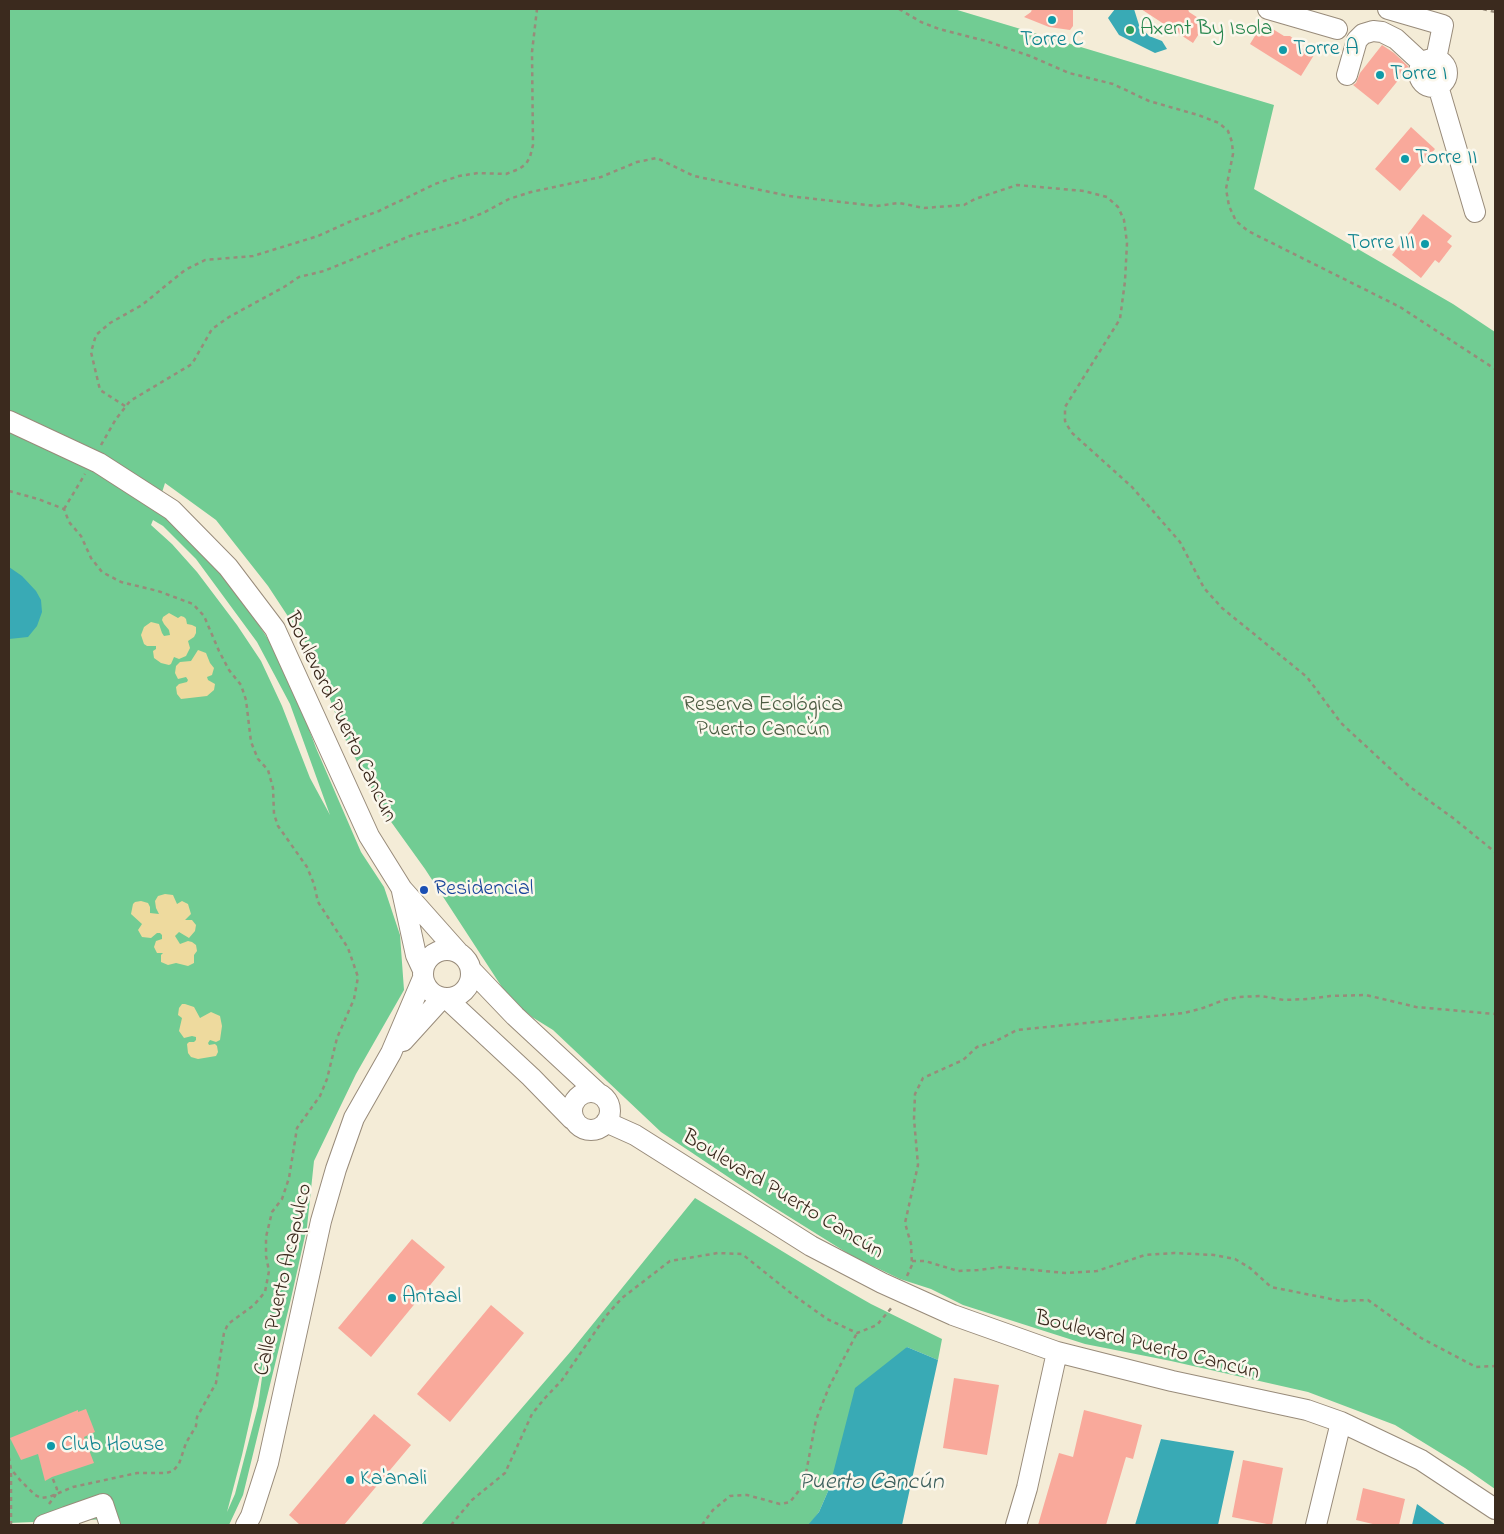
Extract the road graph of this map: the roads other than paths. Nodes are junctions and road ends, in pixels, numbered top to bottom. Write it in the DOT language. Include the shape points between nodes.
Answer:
graph roads {
  1 [pos="1268,9"];
  2 [pos="1388,9"];
  3 [pos="1338,29"];
  4 [pos="1429,61"];
  5 [pos="1346,75"];
  6 [pos="1475,212"];
  7 [pos="9,421"];
  8 [pos="402,889"];
  9 [pos="458,952"];
  10 [pos="472,971"];
  11 [pos="423,974"];
  12 [pos="444,998"];
  13 [pos="515,1016"];
  14 [pos="491,1041"];
  15 [pos="391,1054"];
  16 [pos="598,1093"];
  17 [pos="572,1119"];
  18 [pos="606,1122"];
  19 [pos="1057,1352"];
  20 [pos="1341,1422"];
  21 [pos="1495,1509"];
  22 [pos="68,1521"];
  23 [pos="45,1525"];
  24 [pos="110,1525"];
  25 [pos="246,1525"];
  26 [pos="1016,1525"];
  27 [pos="1316,1525"];
  1 -- 3 [label="street"];
  2 -- 4 [label="street" via="1443,25"];
  4 -- 5 [label="street" via="1396,39 1373,31 1363,34 1358,40"];
  4 -- 6 [label="street" via="1443,63 1447,72 1445,80 1438,86"];
  7 -- 8 [label="street, Boulevard Puerto Cancún" via="99,463 172,510 228,567 275,629 369,836"];
  8 -- 9 [label="street, Boulevard Puerto Cancún"];
  8 -- 11 [label="street, Boulevard Puerto Cancún"];
  9 -- 10 [label="street" via="465,957"];
  9 -- 11 [label="street" via="450,949 433,954 426,962"];
  10 -- 12 [label="street" via="471,980 460,995"];
  10 -- 13 [label="street"];
  11 -- 12 [label="street" via="425,986"];
  11 -- 15 [label="street, Calle Puerto Acapulco"];
  12 -- 14 [label="street"];
  12 -- 15 [label="street, Calle Puerto Acapulco"];
  13 -- 14 [label="street"];
  13 -- 16 [label="street"];
  14 -- 17 [label="street"];
  15 -- 25 [label="street, Calle Puerto Acapulco" via="354,1118 336,1169 321,1221 268,1463"];
  16 -- 17 [label="street" via="585,1093 574,1100"];
  16 -- 18 [label="street" via="610,1107"];
  17 -- 18 [label="street" via="587,1131 600,1129"];
  18 -- 19 [label="street, Boulevard Puerto Cancún" via="635,1134 811,1246 901,1292"];
  19 -- 20 [label="street, Boulevard Puerto Cancún" via="1307,1410"];
  19 -- 26 [label="street"];
  20 -- 21 [label="street, Boulevard Puerto Cancún" via="1421,1460"];
  20 -- 27 [label="street"];
  22 -- 23 [label="street"];
  22 -- 24 [label="street" via="103,1504"];
}
